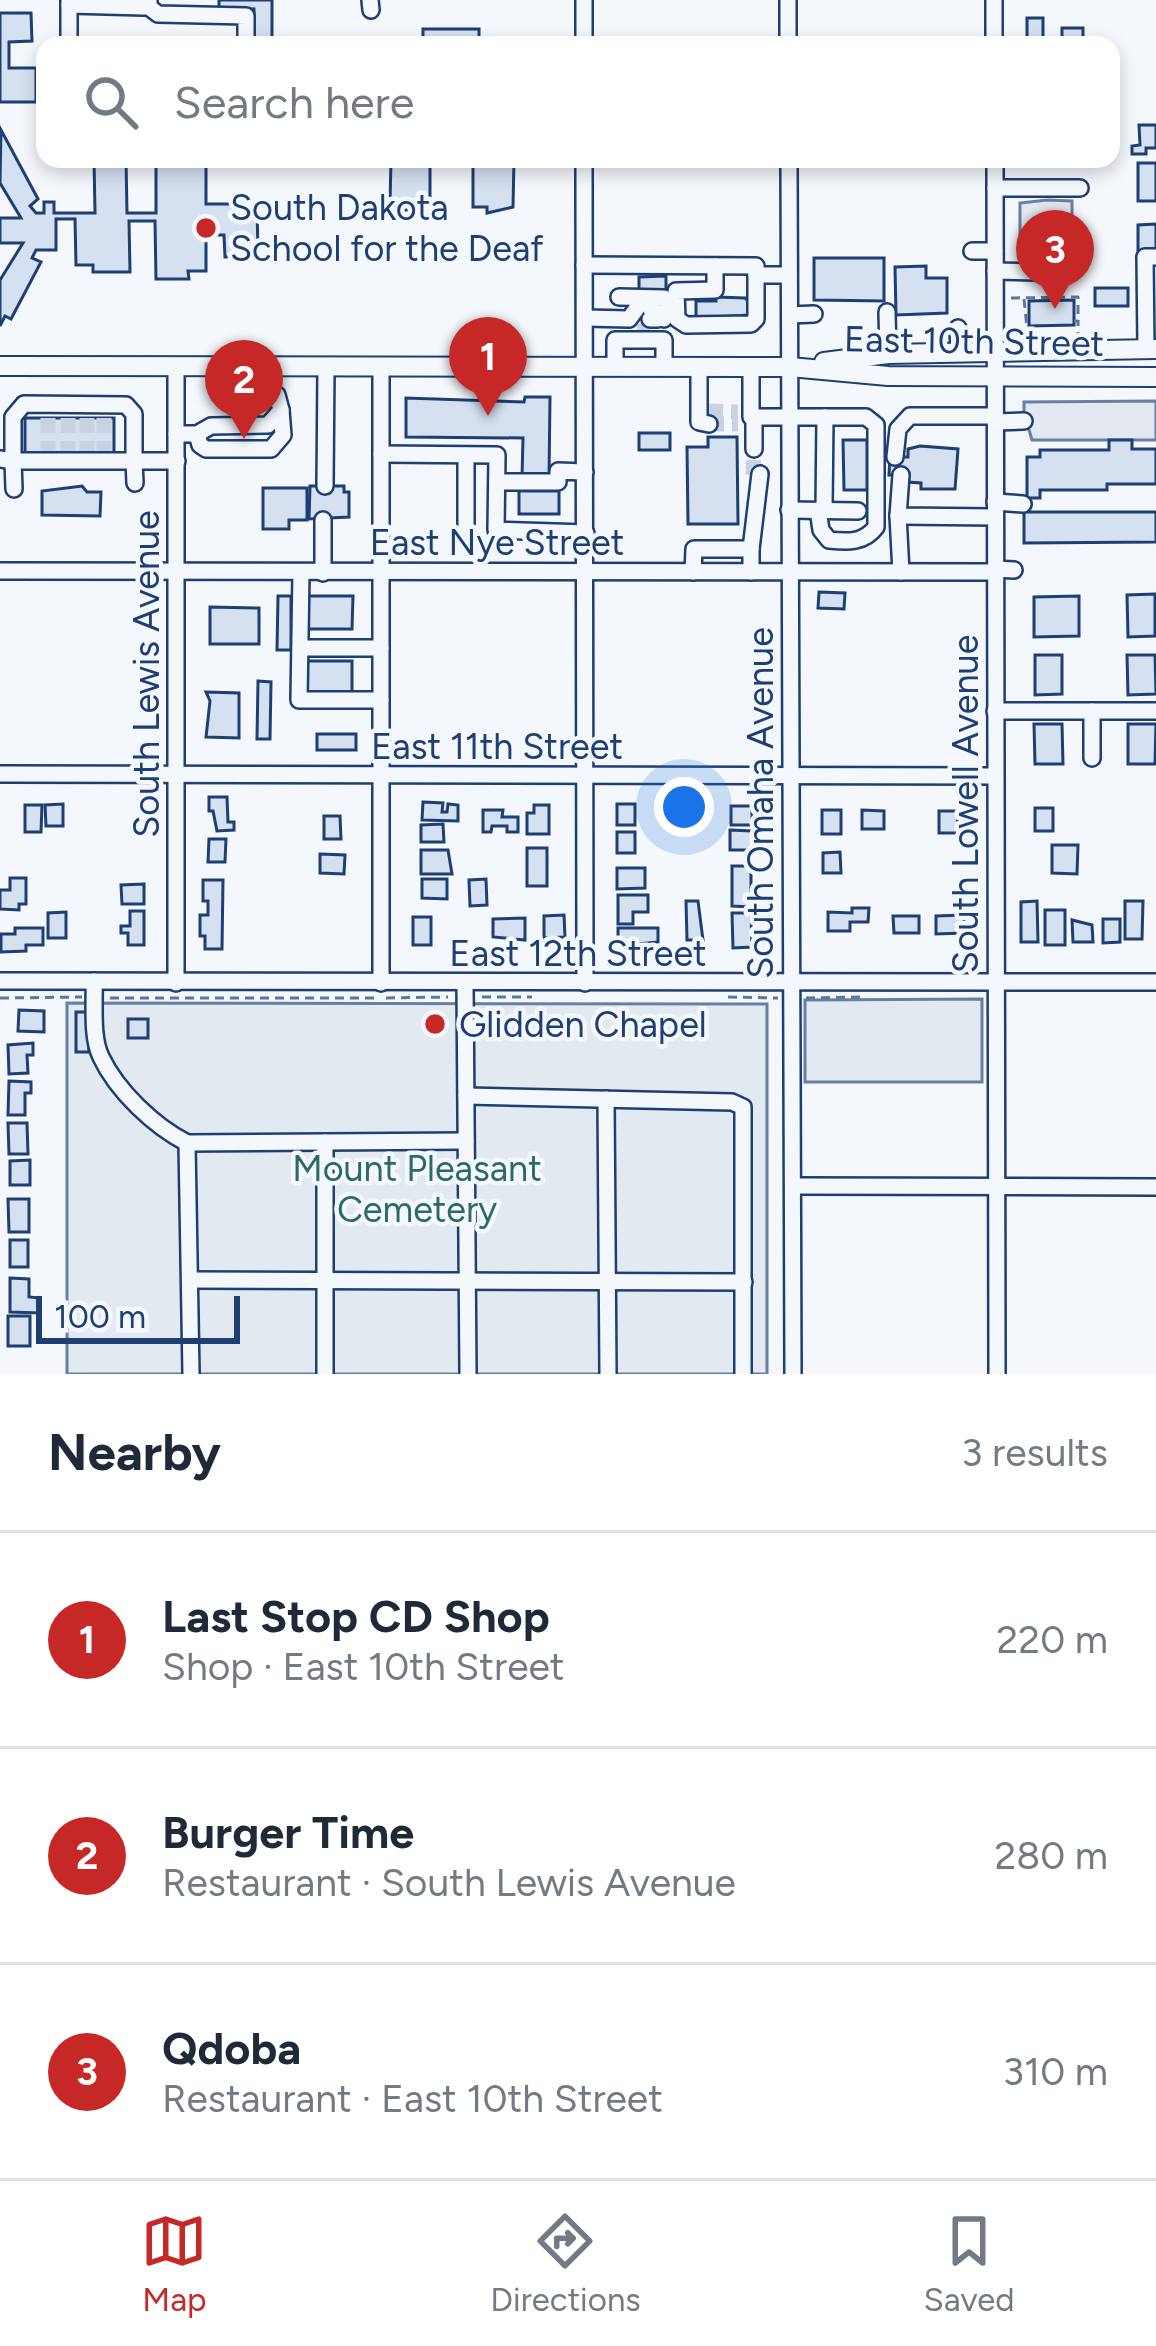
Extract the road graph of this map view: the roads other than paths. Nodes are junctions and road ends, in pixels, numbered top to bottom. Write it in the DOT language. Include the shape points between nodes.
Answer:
graph roads {
  1 [pos="584,0"];
  2 [pos="788,0"];
  3 [pos="994,0"];
  4 [pos="69,3"];
  5 [pos="149,3"];
  6 [pos="68,36"];
  7 [pos="246,36"];
  8 [pos="584,36"];
  9 [pos="788,36"];
  10 [pos="994,36"];
  11 [pos="584,168"];
  12 [pos="789,168"];
  13 [pos="995,168"];
  14 [pos="995,188"];
  15 [pos="1080,188"];
  16 [pos="995,243"];
  17 [pos="972,251"];
  18 [pos="1156,257"];
  19 [pos="584,265"];
  20 [pos="715,266"];
  21 [pos="995,272"];
  22 [pos="1036,272"];
  23 [pos="756,275"];
  24 [pos="790,275"];
  25 [pos="619,278"];
  26 [pos="619,297"];
  27 [pos="887,312"];
  28 [pos="814,314"];
  29 [pos="790,315"];
  30 [pos="585,318"];
  31 [pos="645,321"];
  32 [pos="958,328"];
  33 [pos="1151,349"];
  34 [pos="995,350"];
  35 [pos="959,351"];
  36 [pos="888,354"];
  37 [pos="0,367"];
  38 [pos="176,367"];
  39 [pos="326,367"];
  40 [pos="381,367"];
  41 [pos="699,367"];
  42 [pos="751,367"];
  43 [pos="790,367"];
  44 [pos="585,368"];
  45 [pos="615,368"];
  46 [pos="664,368"];
  47 [pos="1156,377"];
  48 [pos="995,379"];
  49 [pos="704,410"];
  50 [pos="747,414"];
  51 [pos="790,417"];
  52 [pos="825,417"];
  53 [pos="995,419"];
  54 [pos="1024,421"];
  55 [pos="176,434"];
  56 [pos="197,434"];
  57 [pos="757,448"];
  58 [pos="898,451"];
  59 [pos="381,454"];
  60 [pos="466,455"];
  61 [pos="7,460"];
  62 [pos="134,461"];
  63 [pos="177,461"];
  64 [pos="585,472"];
  65 [pos="756,475"];
  66 [pos="898,479"];
  67 [pos="497,482"];
  68 [pos="135,483"];
  69 [pos="325,486"];
  70 [pos="14,489"];
  71 [pos="760,493"];
  72 [pos="789,502"];
  73 [pos="1023,504"];
  74 [pos="821,510"];
  75 [pos="995,510"];
  76 [pos="858,511"];
  77 [pos="898,516"];
  78 [pos="323,520"];
  79 [pos="586,532"];
  80 [pos="466,540"];
  81 [pos="751,550"];
  82 [pos="994,570"];
  83 [pos="1014,570"];
  84 [pos="0,571"];
  85 [pos="586,571"];
  86 [pos="177,572"];
  87 [pos="301,572"];
  88 [pos="693,572"];
  89 [pos="751,572"];
  90 [pos="789,572"];
  91 [pos="901,572"];
  92 [pos="323,573"];
  93 [pos="381,573"];
  94 [pos="300,648"];
  95 [pos="381,648"];
  96 [pos="381,700"];
  97 [pos="1156,711"];
  98 [pos="994,712"];
  99 [pos="1092,712"];
  100 [pos="1092,758"];
  101 [pos="0,774"];
  102 [pos="176,775"];
  103 [pos="381,776"];
  104 [pos="789,776"];
  105 [pos="995,776"];
  106 [pos="586,777"];
  107 [pos="0,981"];
  108 [pos="996,981"];
  109 [pos="1156,982"];
  110 [pos="176,983"];
  111 [pos="381,983"];
  112 [pos="585,983"];
  113 [pos="94,989"];
  114 [pos="465,990"];
  115 [pos="791,990"];
  116 [pos="466,1096"];
  117 [pos="606,1099"];
  118 [pos="466,1141"];
  119 [pos="325,1142"];
  120 [pos="187,1143"];
  121 [pos="793,1186"];
  122 [pos="997,1186"];
  123 [pos="1156,1187"];
  124 [pos="190,1280"];
  125 [pos="325,1280"];
  126 [pos="467,1281"];
  127 [pos="606,1281"];
  128 [pos="744,1282"];
  129 [pos="191,1374"];
  130 [pos="325,1374"];
  131 [pos="468,1374"];
  132 [pos="608,1374"];
  133 [pos="743,1374"];
  134 [pos="793,1374"];
  135 [pos="997,1374"];
  1 -- 8 [label="street"];
  2 -- 9 [label="street"];
  3 -- 10 [label="street"];
  4 -- 5 [label="street"];
  4 -- 6 [label="street"];
  5 -- 7 [label="street" via="158,14 246,16"];
  11 -- 19 [label="street"];
  12 -- 24 [label="street, South Omaha Avenue"];
  13 -- 14 [label="street, South Lowell Avenue"];
  14 -- 15 [label="street"];
  14 -- 16 [label="street, South Lowell Avenue"];
  16 -- 17 [label="street"];
  16 -- 21 [label="street, South Lowell Avenue"];
  18 -- 33 [label="street" via="1145,257"];
  19 -- 20 [label="street"];
  19 -- 30 [label="street"];
  20 -- 23 [label="street" via="756,266"];
  20 -- 23 [label="street" via="715,290 676,291 677,319 686,326 751,324"];
  21 -- 22 [label="street"];
  21 -- 34 [label="street, South Lowell Avenue"];
  23 -- 24 [label="street"];
  24 -- 29 [label="street, South Omaha Avenue"];
  25 -- 26 [label="street"];
  26 -- 31 [label="street"];
  26 -- 31 [label="street" via="664,298"];
  27 -- 36 [label="street"];
  28 -- 29 [label="street"];
  29 -- 43 [label="street, South Omaha Avenue"];
  30 -- 31 [label="street"];
  30 -- 44 [label="street"];
  31 -- 45 [label="street" via="615,340"];
  31 -- 46 [label="street"];
  32 -- 35 [label="street"];
  33 -- 34 [label="main road, East 10th Street"];
  34 -- 35 [label="main road, East 10th Street"];
  34 -- 48 [label="street, South Lowell Avenue"];
  35 -- 36 [label="main road, East 10th Street"];
  36 -- 43 [label="main road, East 10th Street"];
  37 -- 38 [label="main road, East 10th Street"];
  38 -- 39 [label="main road, East 10th Street"];
  38 -- 55 [label="street, South Lewis Avenue"];
  39 -- 40 [label="main road, East 10th Street"];
  39 -- 69 [label="street"];
  40 -- 44 [label="main road, East 10th Street"];
  40 -- 59 [label="street"];
  41 -- 42 [label="main road, East 10th Street"];
  41 -- 46 [label="main road, East 10th Street"];
  41 -- 49 [label="street"];
  42 -- 43 [label="main road, East 10th Street"];
  42 -- 50 [label="street"];
  43 -- 48 [label="main road, East 10th Street"];
  43 -- 51 [label="street, South Omaha Avenue"];
  44 -- 45 [label="main road, East 10th Street"];
  44 -- 64 [label="street"];
  45 -- 46 [label="main road, East 10th Street"];
  47 -- 48 [label="main road, East 10th Street"];
  48 -- 53 [label="street, South Lowell Avenue"];
  50 -- 51 [label="street"];
  50 -- 57 [label="street"];
  51 -- 52 [label="street"];
  51 -- 72 [label="street, South Omaha Avenue"];
  52 -- 74 [label="street"];
  52 -- 74 [label="street" via="866,417 876,425 879,508 876,527 856,541 829,540"];
  53 -- 54 [label="street"];
  53 -- 58 [label="street" via="910,416 898,428"];
  53 -- 75 [label="street, South Lowell Avenue"];
  55 -- 56 [label="street"];
  55 -- 63 [label="street, South Lewis Avenue"];
  56 -- 56 [label="street" via="211,426 268,425 279,403 283,435 271,449 206,449"];
  59 -- 60 [label="street"];
  59 -- 93 [label="street"];
  60 -- 67 [label="street" via="497,455"];
  60 -- 80 [label="street"];
  61 -- 62 [label="street"];
  61 -- 62 [label="street" via="15,411 24,404 48,411 131,406"];
  61 -- 70 [label="street"];
  62 -- 63 [label="street"];
  62 -- 68 [label="street"];
  63 -- 86 [label="street, South Lewis Avenue"];
  64 -- 67 [label="street" via="558,471 558,482"];
  64 -- 79 [label="street"];
  65 -- 71 [label="street"];
  66 -- 77 [label="street"];
  67 -- 79 [label="street" via="496,530"];
  71 -- 72 [label="street"];
  71 -- 81 [label="street"];
  72 -- 74 [label="street"];
  72 -- 90 [label="street, South Omaha Avenue"];
  73 -- 75 [label="street"];
  74 -- 76 [label="street"];
  75 -- 77 [label="street"];
  75 -- 82 [label="street, South Lowell Avenue"];
  77 -- 91 [label="street"];
  78 -- 92 [label="street"];
  79 -- 85 [label="street"];
  81 -- 88 [label="street" via="694,550"];
  81 -- 89 [label="street"];
  82 -- 83 [label="street, East Nye Street"];
  82 -- 91 [label="street, East Nye Street"];
  82 -- 98 [label="street, South Lowell Avenue"];
  84 -- 86 [label="street, East Nye Street"];
  85 -- 88 [label="street, East Nye Street"];
  85 -- 93 [label="street, East Nye Street"];
  85 -- 106 [label="street"];
  86 -- 87 [label="street, East Nye Street"];
  86 -- 102 [label="street, South Lewis Avenue"];
  87 -- 92 [label="street, East Nye Street"];
  87 -- 94 [label="street"];
  88 -- 89 [label="street, East Nye Street"];
  89 -- 90 [label="street, East Nye Street"];
  90 -- 91 [label="street, East Nye Street"];
  90 -- 104 [label="street, South Omaha Avenue"];
  92 -- 93 [label="street, East Nye Street"];
  93 -- 95 [label="street"];
  94 -- 95 [label="street"];
  94 -- 96 [label="street" via="299,700"];
  95 -- 96 [label="street"];
  96 -- 103 [label="street"];
  97 -- 99 [label="street"];
  98 -- 99 [label="street"];
  98 -- 105 [label="street, South Lowell Avenue"];
  99 -- 100 [label="street"];
  101 -- 102 [label="street, East 11th Street"];
  102 -- 103 [label="street, East 11th Street"];
  102 -- 110 [label="street, South Lewis Avenue"];
  103 -- 106 [label="street, East 11th Street"];
  103 -- 111 [label="street"];
  104 -- 105 [label="street, East 11th Street"];
  104 -- 106 [label="street, East 11th Street"];
  104 -- 115 [label="street, South Omaha Avenue"];
  105 -- 108 [label="street, South Lowell Avenue"];
  106 -- 112 [label="street"];
  107 -- 113 [label="street, East 12th Street"];
  108 -- 109 [label="street, East 12th Street"];
  108 -- 115 [label="street, East 12th Street"];
  108 -- 122 [label="street, South Lowell Avenue"];
  110 -- 111 [label="street, East 12th Street"];
  110 -- 113 [label="street, East 12th Street"];
  111 -- 114 [label="street, East 12th Street"];
  112 -- 114 [label="street, East 12th Street"];
  112 -- 115 [label="street, East 12th Street"];
  113 -- 120 [label="street" via="98,1054 141,1109"];
  114 -- 116 [label="street"];
  115 -- 121 [label="street, South Omaha Avenue"];
  116 -- 117 [label="street"];
  116 -- 118 [label="street"];
  117 -- 127 [label="street"];
  117 -- 128 [label="street" via="743,1107"];
  118 -- 119 [label="street"];
  118 -- 126 [label="street"];
  119 -- 120 [label="street"];
  119 -- 125 [label="street"];
  120 -- 124 [label="street"];
  121 -- 122 [label="street"];
  121 -- 134 [label="street, South Omaha Avenue"];
  122 -- 123 [label="street"];
  122 -- 135 [label="street, South Lowell Avenue"];
  124 -- 125 [label="street"];
  124 -- 129 [label="street"];
  125 -- 126 [label="street"];
  125 -- 130 [label="street"];
  126 -- 127 [label="street"];
  126 -- 131 [label="street"];
  127 -- 128 [label="street"];
  127 -- 132 [label="street"];
  128 -- 133 [label="street"];
}
